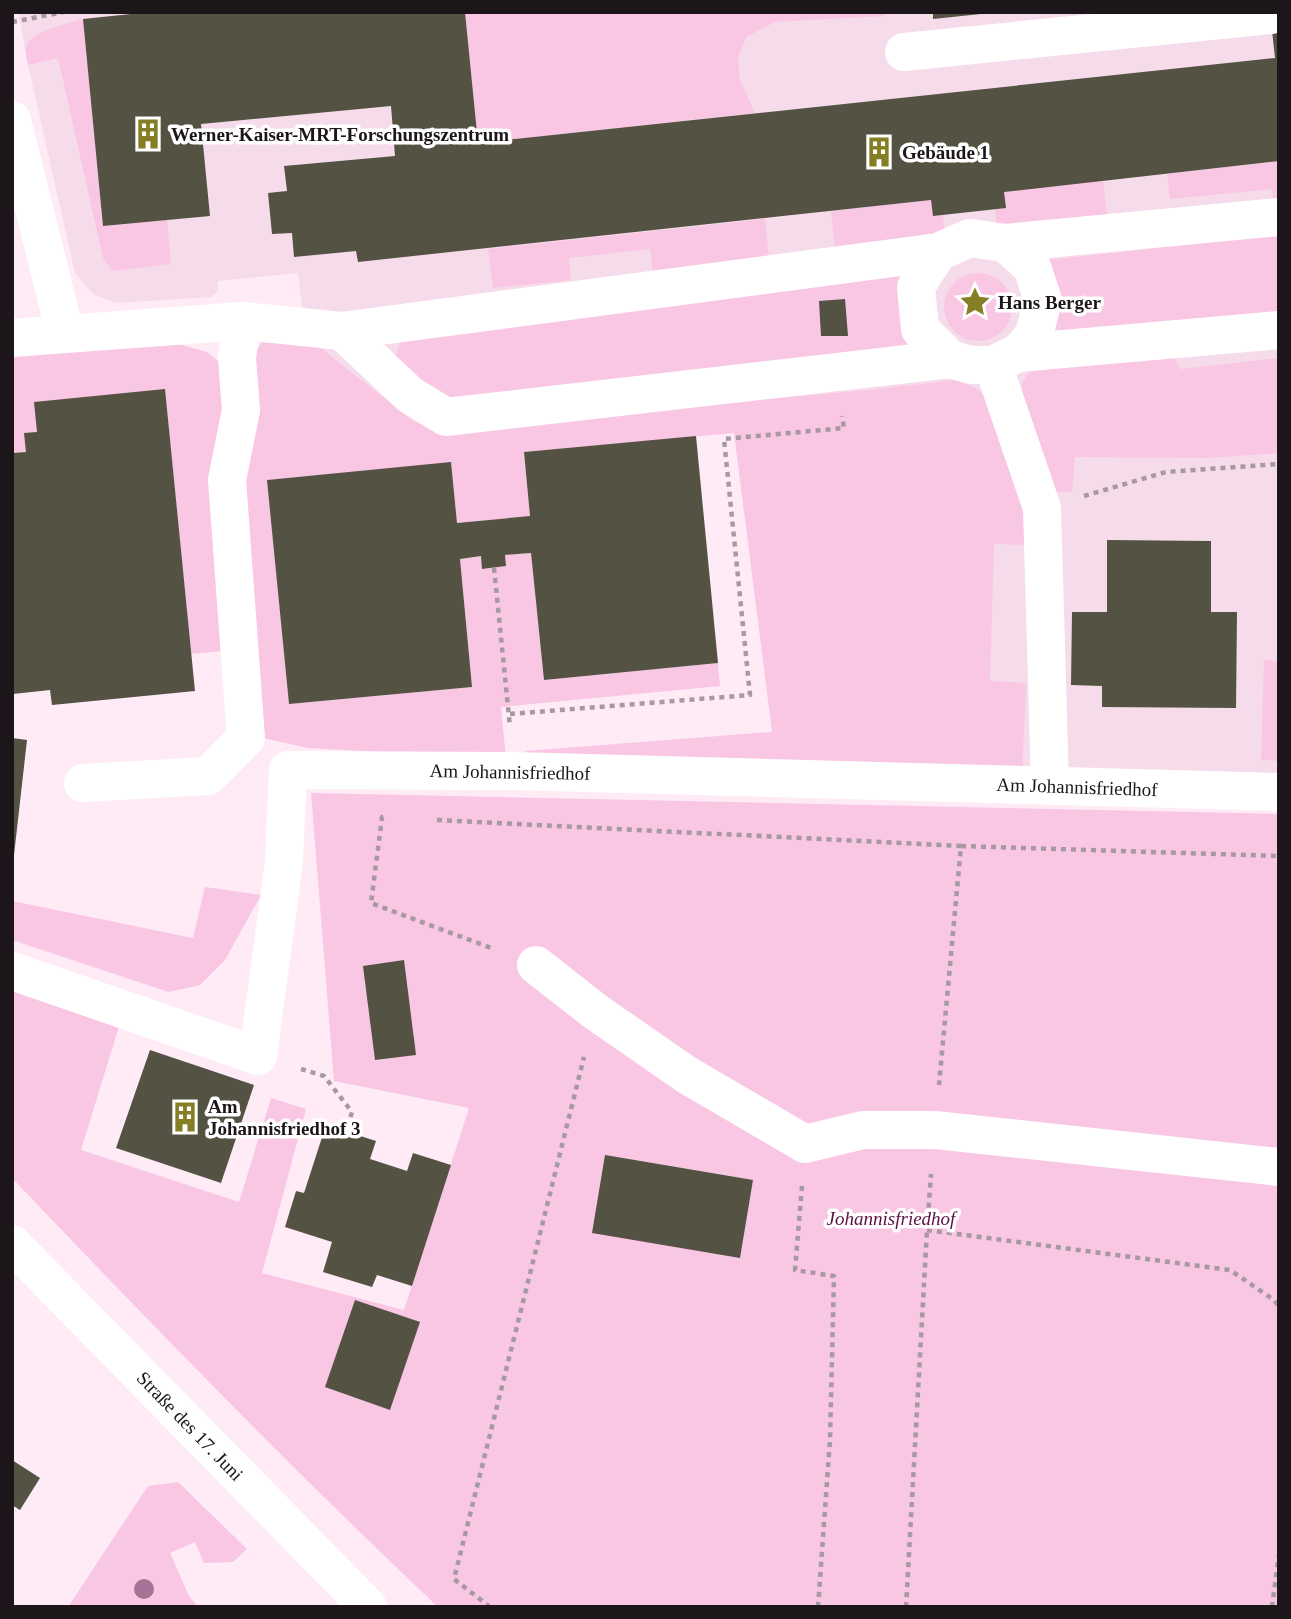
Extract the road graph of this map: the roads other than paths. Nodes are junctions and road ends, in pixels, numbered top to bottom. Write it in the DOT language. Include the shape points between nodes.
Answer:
graph roads {
  1 [pos="1271,15"];
  2 [pos="904,52"];
  3 [pos="12,120"];
  4 [pos="1279,217"];
  5 [pos="1005,243"];
  6 [pos="938,253"];
  7 [pos="242,321"];
  8 [pos="1279,330"];
  9 [pos="342,331"];
  10 [pos="65,333"];
  11 [pos="12,338"];
  12 [pos="1015,351"];
  13 [pos="950,359"];
  14 [pos="83,783"];
  15 [pos="1050,786"];
  16 [pos="1279,792"];
  17 [pos="536,965"];
  18 [pos="12,971"];
  19 [pos="1279,1167"];
  20 [pos="12,1244"];
  21 [pos="368,1607"];
  1 -- 2 [label="street"];
  3 -- 10 [label="street"];
  4 -- 5 [label="street"];
  5 -- 6 [label="street" via="970,238"];
  5 -- 12 [label="street" via="1032,267 1043,300"];
  6 -- 9 [label="street"];
  6 -- 13 [label="street" via="916,287 920,329"];
  7 -- 9 [label="street"];
  7 -- 10 [label="street"];
  7 -- 14 [label="street" via="237,358 241,410 228,480 246,738 208,775"];
  8 -- 12 [label="street"];
  9 -- 13 [label="street" via="410,395 446,417"];
  10 -- 11 [label="street"];
  12 -- 13 [label="street" via="971,365"];
  12 -- 15 [label="street" via="1042,508"];
  15 -- 16 [label="street, Am Johannisfriedhof"];
  15 -- 18 [label="street, Am Johannisfriedhof" via="514,771 288,770 284,862 258,1056"];
  17 -- 19 [label="street" via="687,1075 805,1144 863,1129 935,1129"];
  20 -- 21 [label="street, Straße des 17. Juni"];
}
